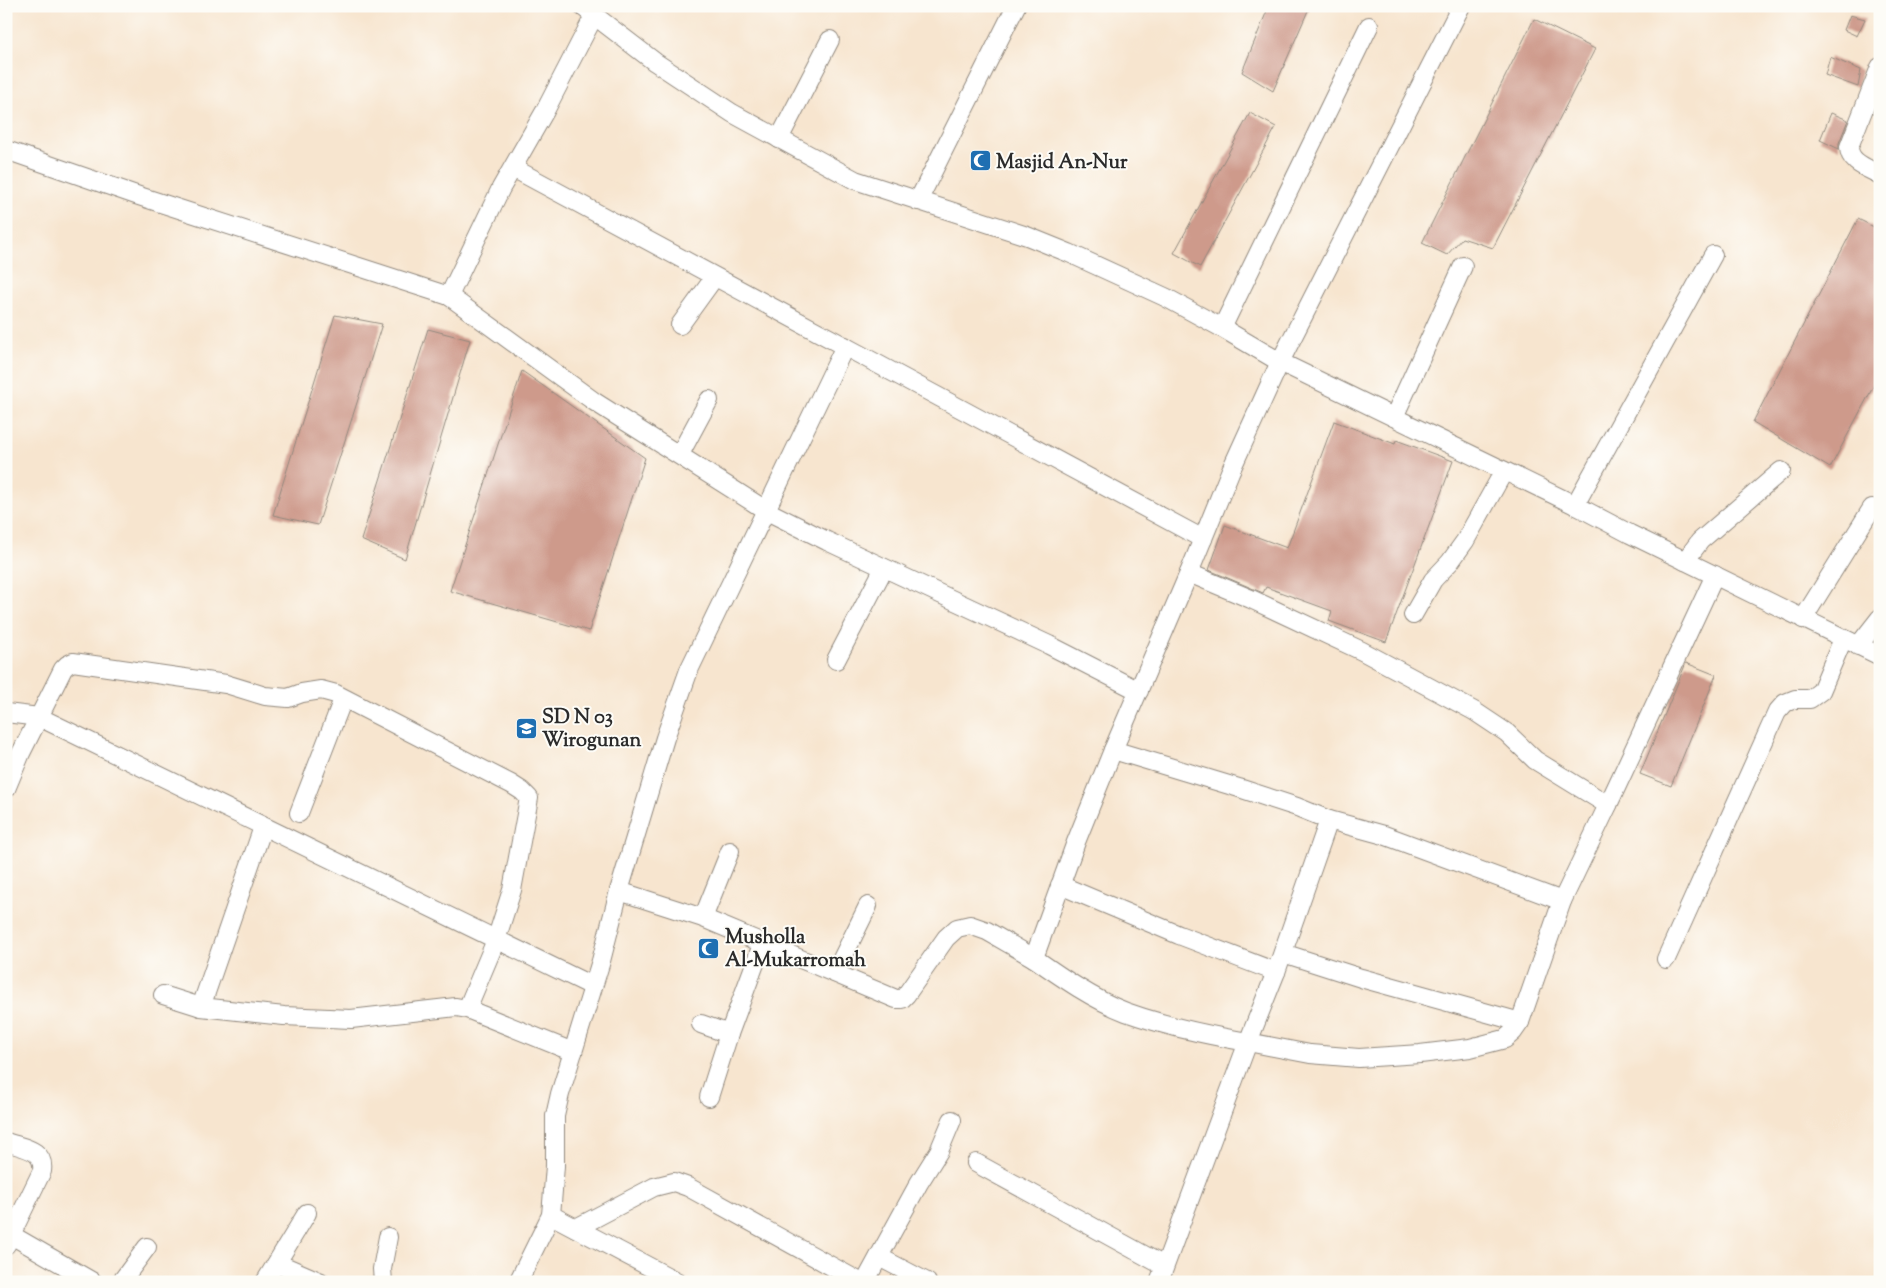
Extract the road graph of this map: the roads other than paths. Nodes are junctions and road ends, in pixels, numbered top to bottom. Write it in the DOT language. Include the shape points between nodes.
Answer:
graph roads {
  1 [pos="1016,6"];
  2 [pos="1461,6"];
  3 [pos="588,11"];
  4 [pos="1369,26"];
  5 [pos="830,40"];
  6 [pos="1880,67"];
  7 [pos="1876,88"];
  8 [pos="780,139"];
  9 [pos="6,150"];
  10 [pos="513,168"];
  11 [pos="1880,175"];
  12 [pos="918,201"];
  13 [pos="1713,255"];
  14 [pos="1463,266"];
  15 [pos="714,278"];
  16 [pos="449,296"];
  17 [pos="680,325"];
  18 [pos="1222,328"];
  19 [pos="844,346"];
  20 [pos="1280,362"];
  21 [pos="709,400"];
  22 [pos="1394,418"];
  23 [pos="680,454"];
  24 [pos="1781,470"];
  25 [pos="1504,471"];
  26 [pos="1575,505"];
  27 [pos="1872,508"];
  28 [pos="767,511"];
  29 [pos="1203,539"];
  30 [pos="1685,560"];
  31 [pos="884,568"];
  32 [pos="1189,573"];
  33 [pos="1715,575"];
  34 [pos="1413,615"];
  35 [pos="1880,618"];
  36 [pos="1803,619"];
  37 [pos="1850,642"];
  38 [pos="1880,656"];
  39 [pos="836,660"];
  40 [pos="1139,690"];
  41 [pos="343,699"];
  42 [pos="6,713"];
  43 [pos="39,717"];
  44 [pos="1113,750"];
  45 [pos="6,790"];
  46 [pos="1608,805"];
  47 [pos="299,813"];
  48 [pos="1329,820"];
  49 [pos="263,827"];
  50 [pos="730,851"];
  51 [pos="1060,885"];
  52 [pos="619,890"];
  53 [pos="1562,901"];
  54 [pos="868,906"];
  55 [pos="703,918"];
  56 [pos="496,940"];
  57 [pos="763,942"];
  58 [pos="1284,953"];
  59 [pos="1034,958"];
  60 [pos="1666,959"];
  61 [pos="1276,972"];
  62 [pos="835,973"];
  63 [pos="592,986"];
  64 [pos="163,995"];
  65 [pos="202,1007"];
  66 [pos="467,1008"];
  67 [pos="1520,1022"];
  68 [pos="700,1024"];
  69 [pos="728,1034"];
  70 [pos="1245,1048"];
  71 [pos="573,1052"];
  72 [pos="709,1096"];
  73 [pos="952,1120"];
  74 [pos="6,1142"];
  75 [pos="976,1163"];
  76 [pos="307,1213"];
  77 [pos="550,1215"];
  78 [pos="576,1228"];
  79 [pos="8,1237"];
  80 [pos="388,1237"];
  81 [pos="147,1247"];
  82 [pos="879,1257"];
  83 [pos="277,1263"];
  84 [pos="1161,1274"];
  85 [pos="93,1282"];
  86 [pos="121,1282"];
  87 [pos="264,1282"];
  88 [pos="321,1282"];
  89 [pos="383,1282"];
  90 [pos="518,1282"];
  91 [pos="678,1282"];
  92 [pos="860,1282"];
  93 [pos="866,1282"];
  94 [pos="927,1282"];
  1 -- 12 [label="street"];
  2 -- 20 [label="street"];
  3 -- 8 [label="street" via="655,62 732,113"];
  3 -- 10 [label="street" via="545,111"];
  4 -- 18 [label="street"];
  5 -- 8 [label="street"];
  6 -- 7 [label="street"];
  7 -- 11 [label="street" via="1849,147 1849,154"];
  8 -- 12 [label="street" via="855,180"];
  9 -- 16 [label="street"];
  10 -- 15 [label="street"];
  10 -- 16 [label="street"];
  12 -- 18 [label="street" via="1069,253 1165,296"];
  13 -- 26 [label="street"];
  14 -- 22 [label="street"];
  15 -- 17 [label="street"];
  15 -- 19 [label="street"];
  16 -- 23 [label="street" via="595,402"];
  18 -- 20 [label="street"];
  19 -- 28 [label="street"];
  19 -- 29 [label="street"];
  20 -- 22 [label="street"];
  20 -- 29 [label="street"];
  21 -- 23 [label="street"];
  22 -- 25 [label="street"];
  23 -- 28 [label="street"];
  24 -- 30 [label="street" via="1700,541"];
  25 -- 26 [label="street"];
  25 -- 34 [label="street" via="1466,541 1433,580"];
  26 -- 30 [label="street"];
  27 -- 36 [label="street"];
  28 -- 31 [label="street"];
  28 -- 52 [label="street" via="689,670"];
  29 -- 32 [label="street"];
  30 -- 33 [label="street"];
  31 -- 39 [label="street"];
  31 -- 40 [label="street"];
  32 -- 40 [label="street"];
  32 -- 46 [label="street" via="1251,598 1362,651 1474,712 1535,760"];
  33 -- 36 [label="street"];
  33 -- 46 [label="street"];
  35 -- 37 [label="street"];
  36 -- 37 [label="street"];
  37 -- 38 [label="street"];
  37 -- 60 [label="street" via="1821,691 1810,699 1785,703 1777,712"];
  40 -- 44 [label="street"];
  41 -- 43 [label="street" via="321,690 288,698 265,696 226,684 73,662 63,669"];
  41 -- 47 [label="street"];
  41 -- 56 [label="street" via="511,784 529,798 512,890"];
  42 -- 43 [label="street"];
  43 -- 45 [label="street"];
  43 -- 49 [label="street"];
  44 -- 48 [label="street" via="1240,788"];
  44 -- 51 [label="street"];
  46 -- 53 [label="street"];
  48 -- 53 [label="street" via="1384,835"];
  48 -- 58 [label="street"];
  49 -- 56 [label="street"];
  49 -- 65 [label="street"];
  50 -- 55 [label="street"];
  51 -- 59 [label="street"];
  51 -- 61 [label="street"];
  52 -- 55 [label="street"];
  52 -- 63 [label="street"];
  53 -- 67 [label="street"];
  54 -- 62 [label="street"];
  55 -- 57 [label="street"];
  56 -- 63 [label="street"];
  56 -- 66 [label="street"];
  57 -- 62 [label="street"];
  57 -- 69 [label="street"];
  58 -- 61 [label="street"];
  58 -- 67 [label="street" via="1370,981"];
  59 -- 62 [label="street" via="988,931 970,925 957,928 946,938 902,999"];
  59 -- 70 [label="street" via="1089,993 1125,1011"];
  61 -- 70 [label="street"];
  63 -- 71 [label="street"];
  64 -- 65 [label="street"];
  65 -- 66 [label="street" via="351,1019 438,1008"];
  66 -- 71 [label="street"];
  67 -- 70 [label="street" via="1505,1039 1470,1048 1420,1054 1359,1058"];
  68 -- 69 [label="street"];
  69 -- 72 [label="street"];
  70 -- 84 [label="street"];
  71 -- 77 [label="street" via="555,1116 555,1166"];
  73 -- 82 [label="street" via="939,1151"];
  74 -- 79 [label="street" via="39,1154 43,1162 42,1171"];
  75 -- 84 [label="street"];
  76 -- 83 [label="street"];
  77 -- 78 [label="street"];
  77 -- 90 [label="street"];
  78 -- 91 [label="street"];
  78 -- 92 [label="street" via="654,1187 674,1182"];
  79 -- 85 [label="street"];
  80 -- 89 [label="street"];
  81 -- 86 [label="street"];
  82 -- 93 [label="street"];
  82 -- 94 [label="street"];
  83 -- 87 [label="street"];
  83 -- 88 [label="street"];
}
